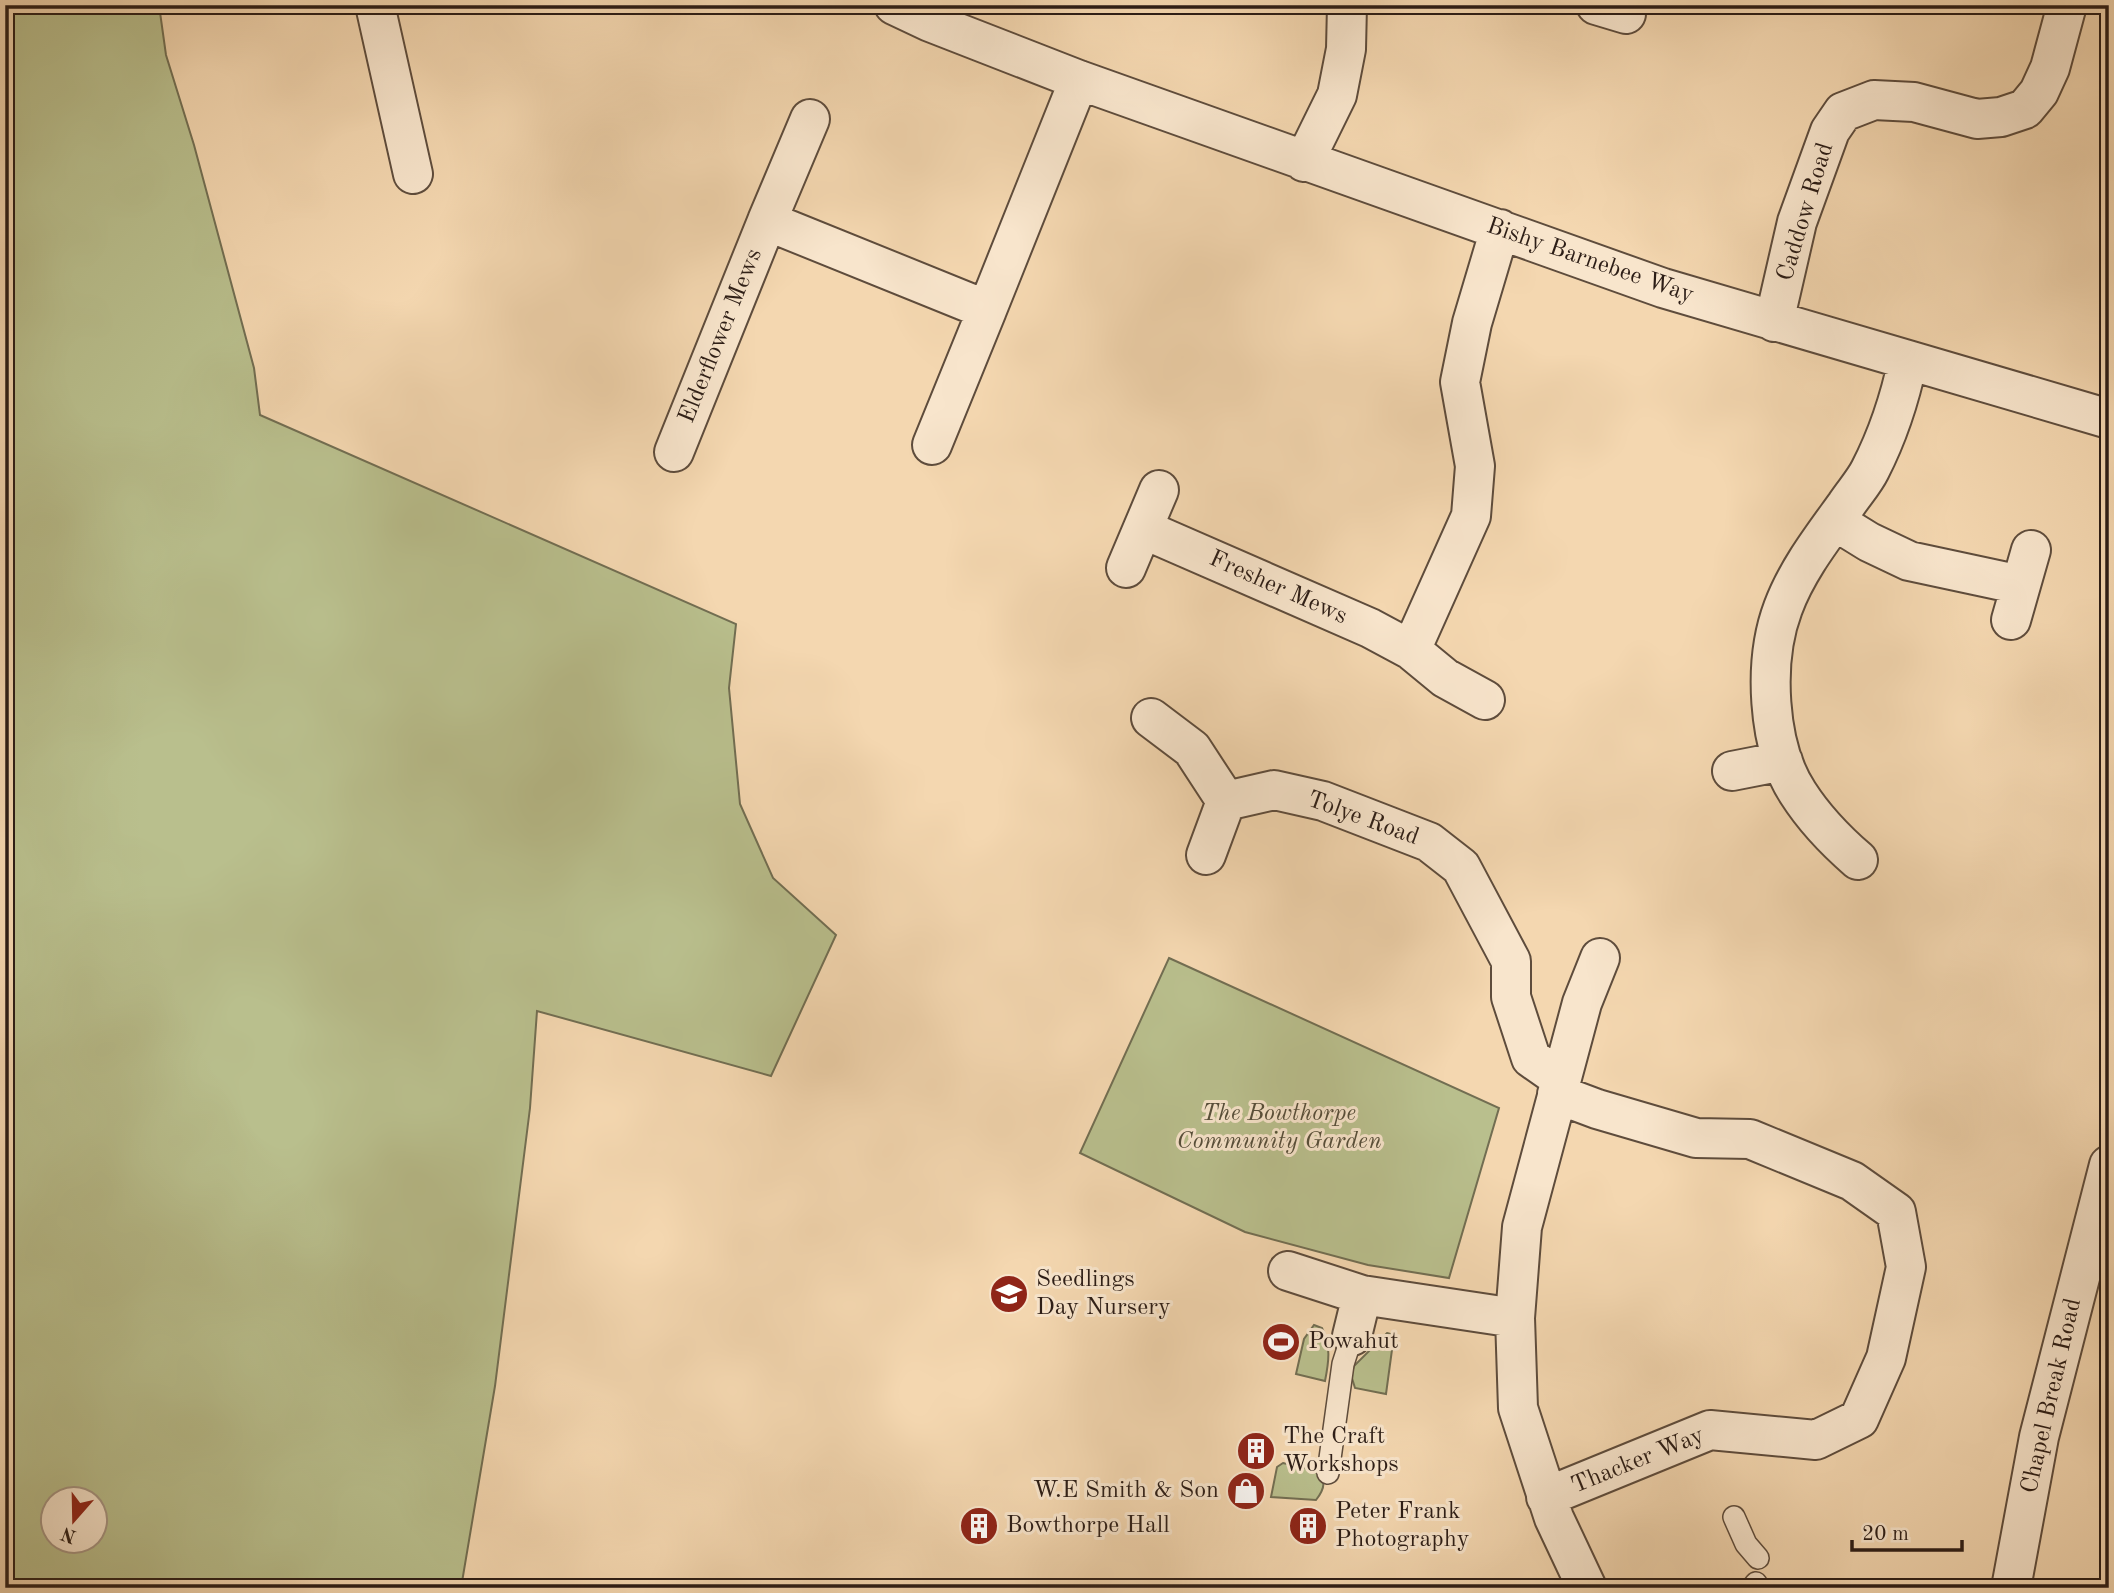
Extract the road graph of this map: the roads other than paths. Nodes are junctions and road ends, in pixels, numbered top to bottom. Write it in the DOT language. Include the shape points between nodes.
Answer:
graph roads {
  1 [pos="375,5"];
  2 [pos="894,5"];
  3 [pos="1347,5"];
  4 [pos="2067,5"];
  5 [pos="1079,80"];
  6 [pos="810,119"];
  7 [pos="1304,162"];
  8 [pos="413,174"];
  9 [pos="767,221"];
  10 [pos="1500,229"];
  11 [pos="986,310"];
  12 [pos="1774,322"];
  13 [pos="1908,360"];
  14 [pos="2109,419"];
  15 [pos="932,445"];
  16 [pos="674,452"];
  17 [pos="1158,490"];
  18 [pos="1835,521"];
  19 [pos="1143,529"];
  20 [pos="1126,568"];
  21 [pos="2021,585"];
  22 [pos="1411,650"];
  23 [pos="1485,700"];
  24 [pos="1151,718"];
  25 [pos="1783,761"];
  26 [pos="1732,771"];
  27 [pos="1226,801"];
  28 [pos="1206,855"];
  29 [pos="1858,860"];
  30 [pos="1600,958"];
  31 [pos="1559,1087"];
  32 [pos="2109,1165"];
  33 [pos="1287,1271"];
  34 [pos="1362,1296"];
  35 [pos="1515,1318"];
  36 [pos="1352,1336"];
  37 [pos="1328,1473"];
  38 [pos="1546,1497"];
  39 [pos="1734,1517"];
  40 [pos="1758,1558"];
  41 [pos="1587,1588"];
  42 [pos="2011,1588"];
  1 -- 8 [label="street"];
  2 -- 5 [label="street, Bishy Barnebee Way"];
  3 -- 7 [label="street" via="1346,49 1337,95"];
  4 -- 12 [label="street, Caddow Road" via="2050,68 2025,109 1976,119 1914,102 1874,100 1843,112 1830,131 1797,222"];
  5 -- 7 [label="street, Bishy Barnebee Way"];
  5 -- 11 [label="street"];
  6 -- 9 [label="street, Elderflower Mews"];
  7 -- 10 [label="street, Bishy Barnebee Way"];
  9 -- 11 [label="street, Elderflower Mews"];
  9 -- 16 [label="street, Elderflower Mews"];
  10 -- 12 [label="street, Bishy Barnebee Way"];
  10 -- 22 [label="street" via="1460,382 1475,466 1471,516"];
  11 -- 15 [label="street"];
  12 -- 13 [label="street, Bishy Barnebee Way"];
  13 -- 14 [label="street, Bishy Barnebee Way"];
  13 -- 18 [label="street" via="1898,404 1870,471"];
  17 -- 19 [label="street"];
  18 -- 21 [label="street" via="1909,561"];
  18 -- 25 [label="street" via="1806,562 1782,609 1770,667 1774,722"];
  19 -- 20 [label="street"];
  19 -- 22 [label="street, Fresher Mews"];
  22 -- 23 [label="street, Fresher Mews" via="1445,678"];
  24 -- 27 [label="street" via="1192,749"];
  25 -- 26 [label="street"];
  25 -- 29 [label="street" via="1797,792"];
  27 -- 28 [label="street"];
  27 -- 31 [label="street, Tolye Road" via="1274,790 1323,801 1429,842 1461,867 1511,961 1511,997 1531,1058"];
  30 -- 31 [label="street" via="1582,1003"];
  31 -- 35 [label="street" via="1522,1227"];
  31 -- 38 [label="street, Thacker Way" via="1597,1109 1696,1138 1750,1139 1852,1181 1896,1212 1906,1267 1886,1358 1859,1419 1816,1440 1710,1430"];
  32 -- 42 [label="street, Chapel Break Road" via="2039,1437"];
  33 -- 34 [label="street"];
  34 -- 35 [label="street"];
  34 -- 36 [label="street"];
  35 -- 38 [label="street" via="1518,1408"];
  36 -- 37 [label="lane" via="1343,1364"];
  38 -- 41 [label="street"];
  39 -- 40 [label="lane"];
}
